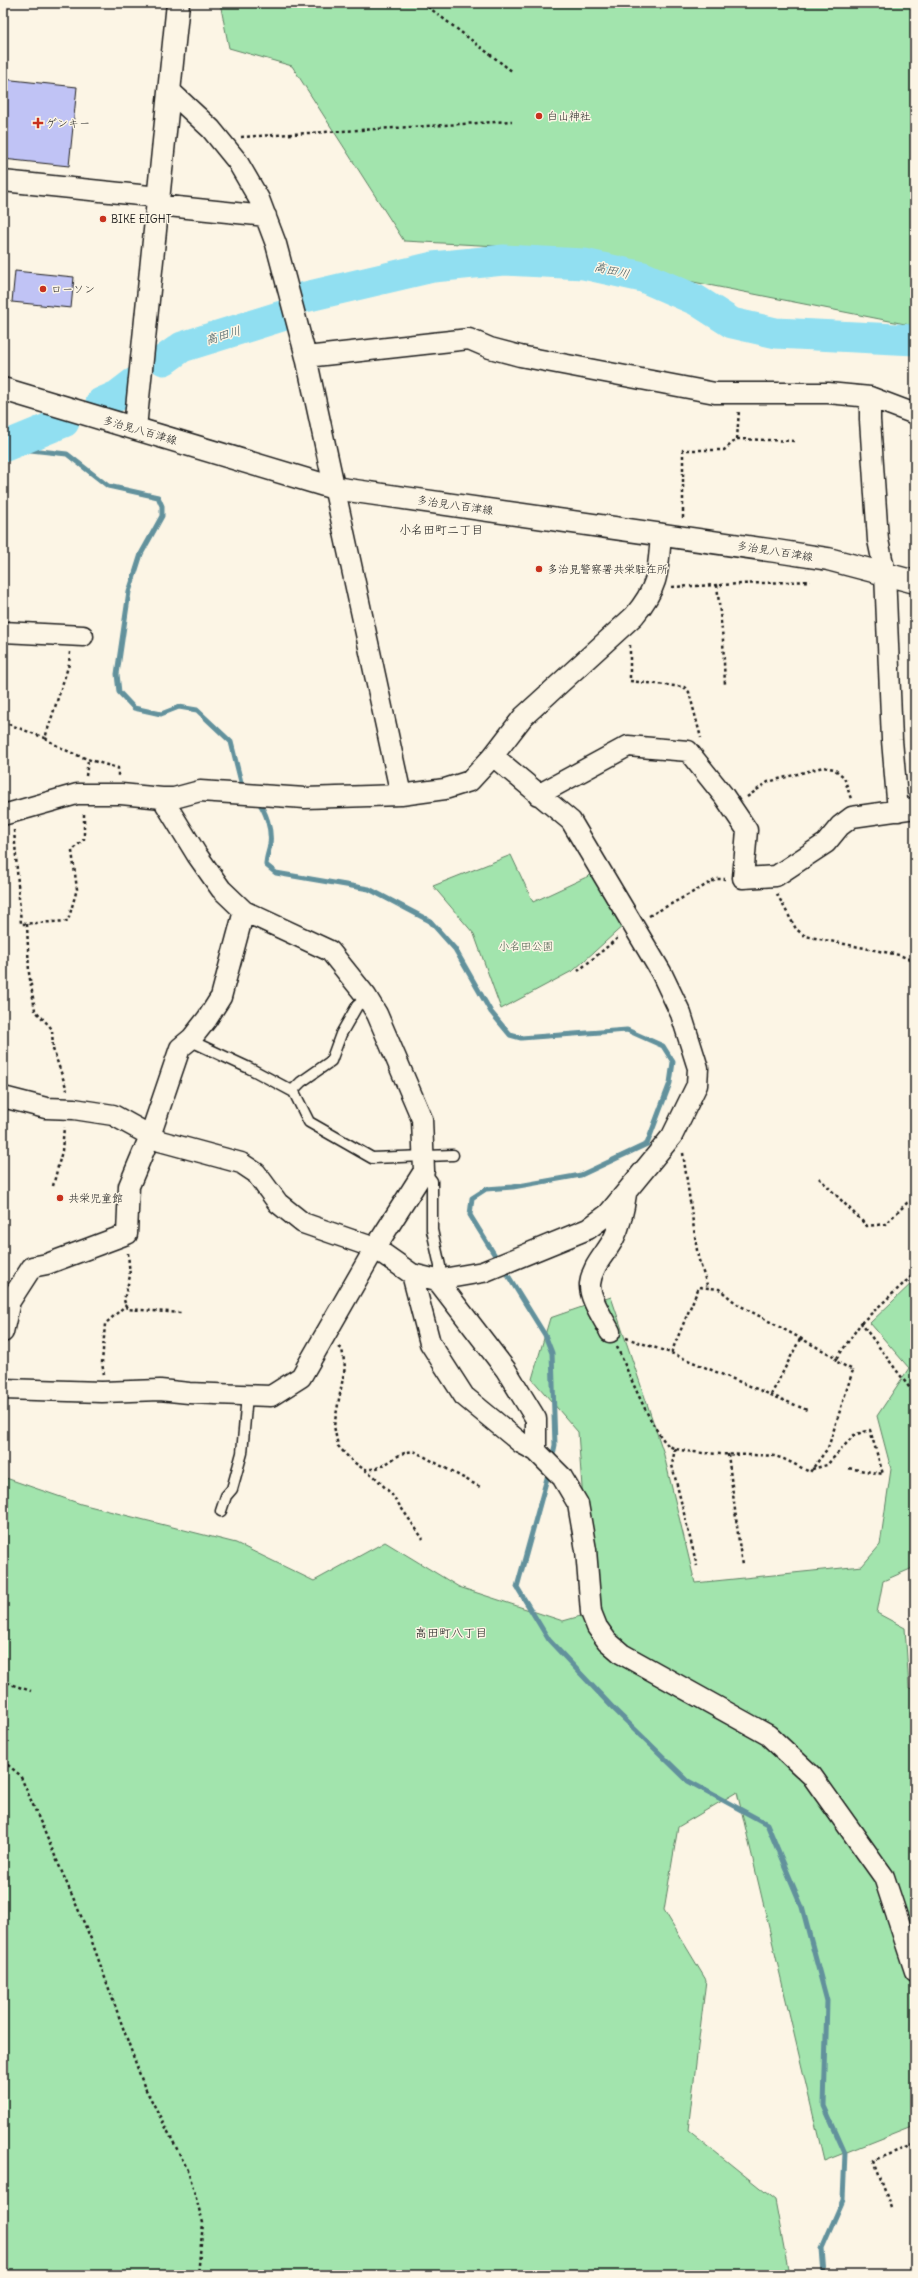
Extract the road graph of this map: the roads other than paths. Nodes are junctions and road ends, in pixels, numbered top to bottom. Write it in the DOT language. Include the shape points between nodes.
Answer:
graph roads {
  1 [pos="178,3"];
  2 [pos="169,90"];
  3 [pos="3,181"];
  4 [pos="159,201"];
  5 [pos="266,216"];
  6 [pos="306,357"];
  7 [pos="3,389"];
  8 [pos="870,397"];
  9 [pos="915,414"];
  10 [pos="135,428"];
  11 [pos="334,488"];
  12 [pos="661,534"];
  13 [pos="884,573"];
  14 [pos="915,582"];
  15 [pos="3,632"];
  16 [pos="77,636"];
  17 [pos="493,756"];
  18 [pos="401,795"];
  19 [pos="538,795"];
  20 [pos="162,798"];
  21 [pos="906,810"];
  22 [pos="6,813"];
  23 [pos="244,911"];
  24 [pos="367,998"];
  25 [pos="189,1040"];
  26 [pos="292,1091"];
  27 [pos="3,1097"];
  28 [pos="150,1136"];
  29 [pos="453,1155"];
  30 [pos="424,1164"];
  31 [pos="626,1194"];
  32 [pos="375,1248"];
  33 [pos="412,1274"];
  34 [pos="439,1280"];
  35 [pos="3,1332"];
  36 [pos="610,1332"];
  37 [pos="3,1389"];
  38 [pos="247,1395"];
  39 [pos="538,1454"];
  40 [pos="221,1511"];
  41 [pos="915,1971"];
  1 -- 2 [label="main road"];
  2 -- 4 [label="main road"];
  2 -- 5 [label="street" via="219,138 237,161 259,198"];
  3 -- 4 [label="street"];
  4 -- 5 [label="street"];
  4 -- 10 [label="main road"];
  5 -- 6 [label="street"];
  6 -- 8 [label="street" via="469,339 520,356 715,393 828,393"];
  6 -- 11 [label="street"];
  7 -- 10 [label="main road, 多治見八百津線"];
  8 -- 9 [label="street"];
  8 -- 13 [label="street" via="878,540"];
  10 -- 11 [label="main road, 多治見八百津線"];
  11 -- 12 [label="main road, 多治見八百津線"];
  11 -- 18 [label="street"];
  12 -- 13 [label="main road, 多治見八百津線" via="828,559"];
  12 -- 17 [label="street" via="658,578 649,599 523,717"];
  13 -- 14 [label="main road, 多治見八百津線"];
  13 -- 21 [label="street" via="892,740"];
  15 -- 16 [label="street"];
  17 -- 18 [label="street" via="470,781 445,789"];
  17 -- 19 [label="street"];
  18 -- 20 [label="street" via="305,798 200,791 174,798"];
  19 -- 21 [label="street" via="628,746 688,751 747,830 743,878 776,876 826,843 840,826 852,817"];
  19 -- 31 [label="street" via="571,821 662,972 681,1014 698,1068 697,1085 672,1136"];
  20 -- 22 [label="street" via="83,794"];
  20 -- 23 [label="street" via="221,889"];
  23 -- 24 [label="street" via="330,951"];
  23 -- 25 [label="street" via="221,997 208,1019"];
  24 -- 26 [label="lane" via="357,1006 341,1034 331,1061"];
  24 -- 30 [label="street" via="422,1119"];
  25 -- 26 [label="lane"];
  25 -- 28 [label="street" via="180,1048"];
  26 -- 30 [label="lane" via="309,1122 372,1158"];
  27 -- 28 [label="street" via="46,1108 68,1108 113,1115"];
  28 -- 32 [label="street" via="241,1163 256,1173 278,1203 303,1223"];
  28 -- 35 [label="street" via="129,1186 127,1234 47,1264 32,1267 10,1301"];
  29 -- 30 [label="lane"];
  30 -- 32 [label="street"];
  30 -- 34 [label="lane" via="432,1181 432,1230 440,1266"];
  31 -- 34 [label="street" via="608,1214 588,1229 490,1269"];
  31 -- 36 [label="street" via="623,1214 614,1239 597,1261 590,1285"];
  32 -- 33 [label="street"];
  32 -- 38 [label="street" via="301,1377 271,1396"];
  33 -- 34 [label="street"];
  33 -- 39 [label="street" via="430,1343 464,1396"];
  34 -- 39 [label="street" via="506,1370 536,1419"];
  37 -- 38 [label="street" via="102,1392 160,1390"];
  38 -- 40 [label="lane" via="242,1453 232,1490 226,1496"];
  39 -- 41 [label="street" via="559,1474 578,1504 586,1550 591,1612 607,1641 622,1654 768,1735 812,1776 884,1878"];
}
